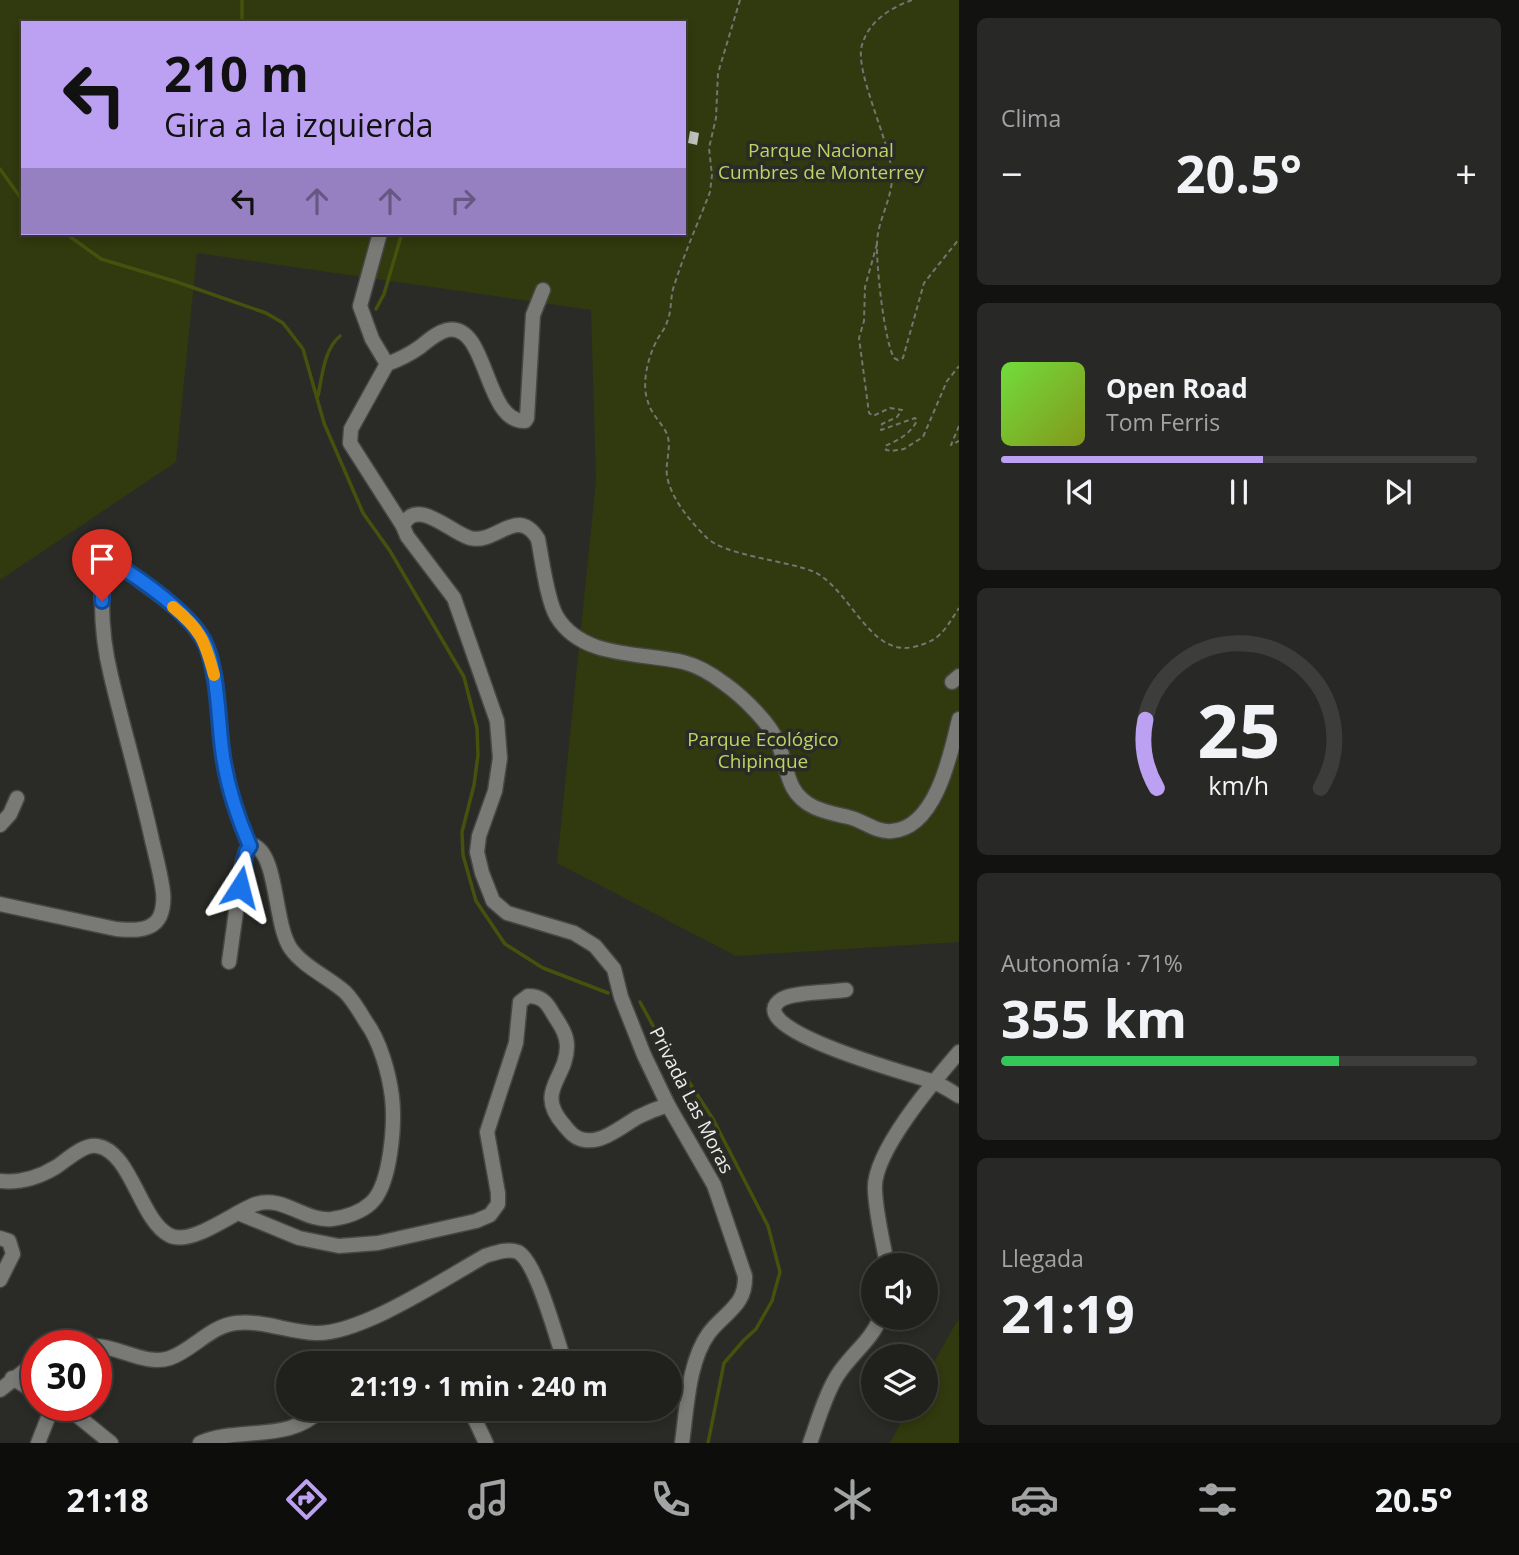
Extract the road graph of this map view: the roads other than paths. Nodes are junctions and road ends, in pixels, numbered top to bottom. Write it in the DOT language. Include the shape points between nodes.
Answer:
graph roads {
  1 [pos="379,235"];
  2 [pos="543,290"];
  3 [pos="387,364"];
  4 [pos="403,526"];
  5 [pos="959,719"];
  6 [pos="17,798"];
  7 [pos="0,824"];
  8 [pos="250,846"];
  9 [pos="0,904"];
  10 [pos="229,962"];
  11 [pos="846,990"];
  12 [pos="959,1052"];
  13 [pos="934,1082"];
  14 [pos="959,1096"];
  15 [pos="668,1105"];
  16 [pos="0,1181"];
  17 [pos="238,1213"];
  18 [pos="0,1238"];
  19 [pos="885,1253"];
  20 [pos="0,1280"];
  21 [pos="875,1330"];
  22 [pos="112,1350"];
  23 [pos="561,1351"];
  24 [pos="21,1372"];
  25 [pos="12,1378"];
  26 [pos="21,1383"];
  27 [pos="0,1390"];
  28 [pos="46,1421"];
  29 [pos="84,1421"];
  30 [pos="306,1421"];
  31 [pos="477,1421"];
  32 [pos="37,1443"];
  33 [pos="111,1443"];
  34 [pos="200,1443"];
  35 [pos="486,1443"];
  36 [pos="682,1443"];
  37 [pos="810,1443"];
  1 -- 3 [label="street" via="360,306"];
  2 -- 3 [label="street" via="533,315 525,421 510,417 494,396 476,346 459,331 450,329 433,336"];
  3 -- 4 [label="street, Privada Las Moras" via="351,429 351,443"];
  4 -- 5 [label="street" via="413,514 422,514 479,539 510,525 533,531 556,615 569,632 606,650 684,662 728,685 778,740 793,789 808,805 828,814 891,832 906,828 938,792"];
  4 -- 15 [label="street, Privada Las Moras" via="454,598 497,721 500,758 495,791 477,852 493,901 506,913 574,933 595,946 614,969 644,1055"];
  6 -- 7 [label="street"];
  8 -- 9 [label="street" via="223,753 214,675 205,642 192,622 136,577 116,567 102,583 102,619 110,673 163,893 162,912 156,923 134,930"];
  8 -- 10 [label="street" via="243,861"];
  8 -- 17 [label="street" via="263,852 291,948 346,993 371,1028 392,1097 392,1143 383,1184 373,1202 355,1214 311,1217 269,1201"];
  11 -- 13 [label="street" via="791,996 780,1000 776,1015 782,1023 835,1050"];
  12 -- 13 [label="street"];
  13 -- 14 [label="street"];
  13 -- 19 [label="street" via="896,1135 877,1172 875,1189"];
  15 -- 17 [label="street" via="597,1139 574,1136 557,1117 551,1101 567,1046 565,1033 548,1004 538,996 528,996 520,1002 516,1043 487,1132 498,1193 498,1204 489,1215 476,1222 377,1243 338,1246 299,1238"];
  15 -- 36 [label="street, Privada Las Moras" via="714,1185 746,1290 709,1334 698,1355"];
  16 -- 17 [label="street" via="39,1176 84,1149 99,1146 110,1151 169,1236 193,1235"];
  18 -- 20 [label="street" via="9,1241 13,1254"];
  21 -- 37 [label="street" via="835,1379"];
  22 -- 23 [label="street" via="168,1359 233,1323 258,1322 315,1333 340,1331 503,1250 517,1252 528,1262"];
  24 -- 25 [label="street"];
  25 -- 26 [label="street"];
  25 -- 27 [label="street"];
  28 -- 32 [label="street"];
  29 -- 33 [label="street"];
  30 -- 34 [label="street" via="277,1430 214,1436"];
  31 -- 35 [label="street"];
}
